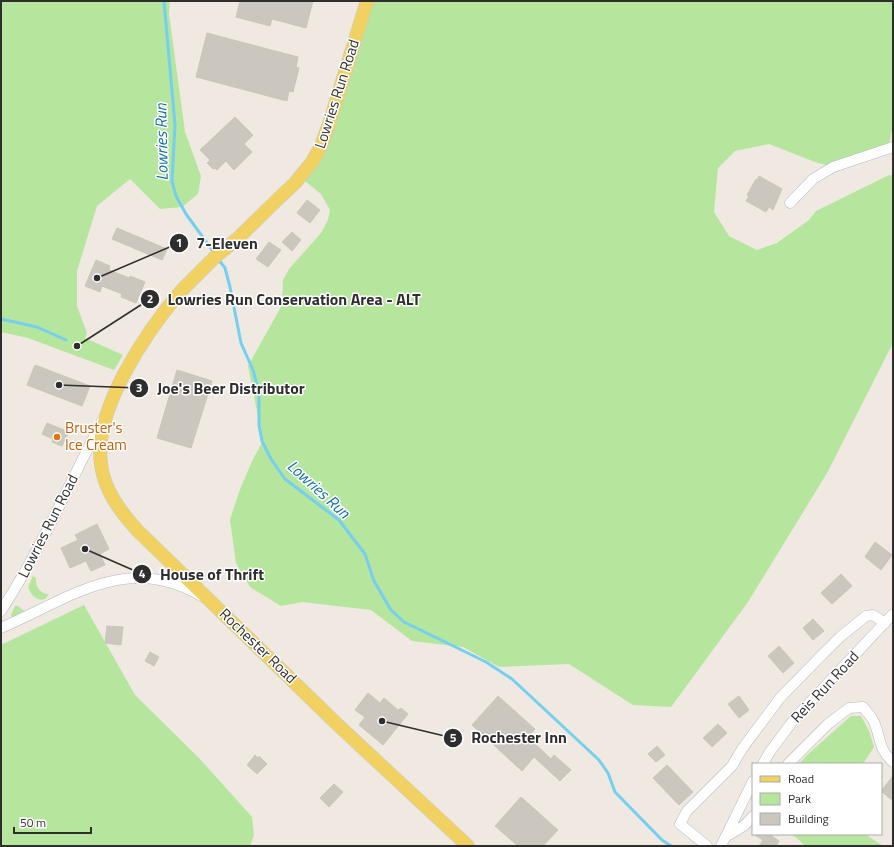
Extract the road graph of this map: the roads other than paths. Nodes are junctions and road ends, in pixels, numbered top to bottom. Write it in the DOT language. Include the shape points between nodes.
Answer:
graph roads {
  1 [pos="367,1"];
  2 [pos="893,147"];
  3 [pos="790,202"];
  4 [pos="111,402"];
  5 [pos="216,605"];
  6 [pos="1,611"];
  7 [pos="893,614"];
  8 [pos="884,622"];
  9 [pos="1,628"];
  10 [pos="893,762"];
  11 [pos="764,763"];
  12 [pos="789,763"];
  13 [pos="752,783"];
  14 [pos="752,817"];
  15 [pos="726,836"];
  16 [pos="468,846"];
  17 [pos="707,846"];
  18 [pos="721,846"];
  1 -- 4 [label="main road, Lowries Run Road" via="327,130 312,162 295,183 196,276 164,310 137,352"];
  2 -- 3 [label="street" via="833,168 813,180"];
  4 -- 5 [label="main road" via="103,429 100,454 103,476 113,498 137,530"];
  4 -- 6 [label="street, Lowries Run Road" via="34,555"];
  5 -- 9 [label="street, Rochester Road" via="176,584 136,578 114,580 77,592"];
  5 -- 16 [label="main road, Rochester Road" via="338,725"];
  7 -- 8 [label="street, Reis Run Road"];
  8 -- 11 [label="street, Reis Run Road" via="795,718"];
  8 -- 17 [label="street" via="873,615 866,616 840,637 780,698 732,766 687,810 680,824"];
  10 -- 12 [label="street" via="886,756 874,721 863,707 849,708 828,724"];
  13 -- 15 [label="street"];
  14 -- 15 [label="street" via="745,825"];
  15 -- 18 [label="street"];
}
